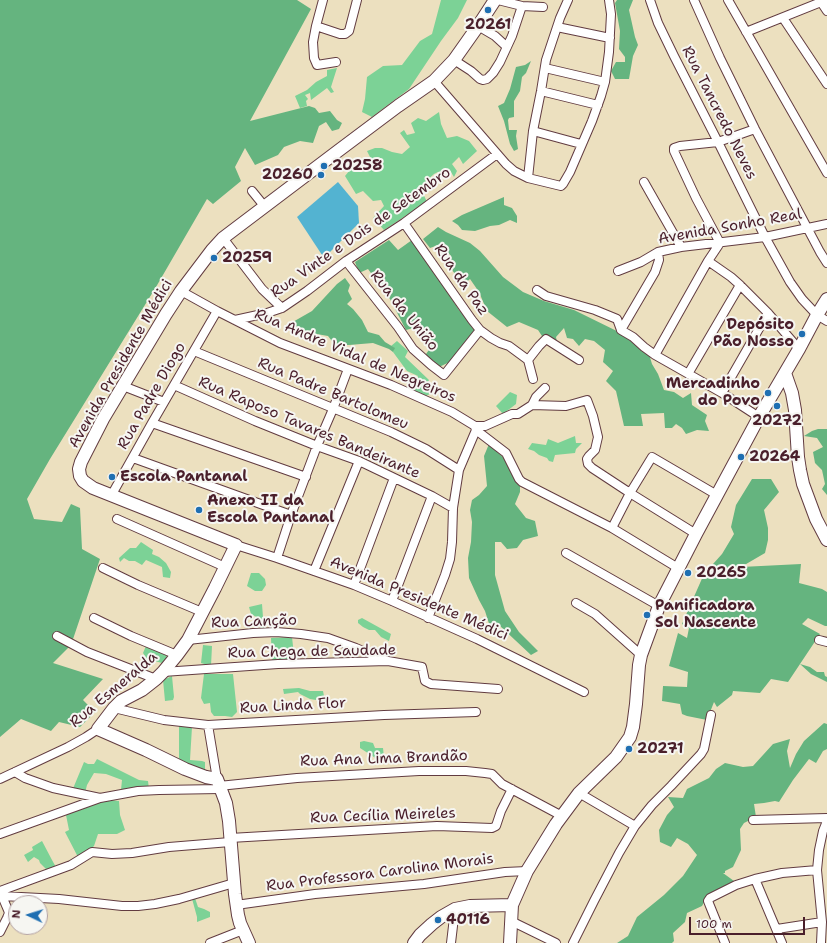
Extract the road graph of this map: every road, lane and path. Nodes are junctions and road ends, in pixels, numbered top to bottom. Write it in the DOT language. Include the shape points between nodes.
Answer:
graph roads {
  1 [pos="323,0"];
  2 [pos="357,0"];
  3 [pos="496,0"];
  4 [pos="568,0"];
  5 [pos="610,0"];
  6 [pos="650,0"];
  7 [pos="694,0"];
  8 [pos="728,0"];
  9 [pos="824,1"];
  10 [pos="522,6"];
  11 [pos="543,7"];
  12 [pos="827,11"];
  13 [pos="783,18"];
  14 [pos="316,26"];
  15 [pos="478,26"];
  16 [pos="557,27"];
  17 [pos="746,32"];
  18 [pos="610,38"];
  19 [pos="507,47"];
  20 [pos="454,60"];
  21 [pos="336,62"];
  22 [pos="545,68"];
  23 [pos="434,81"];
  24 [pos="605,82"];
  25 [pos="827,84"];
  26 [pos="541,91"];
  27 [pos="598,105"];
  28 [pos="755,129"];
  29 [pos="532,131"];
  30 [pos="718,142"];
  31 [pos="582,144"];
  32 [pos="497,154"];
  33 [pos="827,173"];
  34 [pos="528,178"];
  35 [pos="644,182"];
  36 [pos="252,191"];
  37 [pos="265,207"];
  38 [pos="404,223"];
  39 [pos="827,224"];
  40 [pos="808,228"];
  41 [pos="765,237"];
  42 [pos="223,238"];
  43 [pos="720,243"];
  44 [pos="681,247"];
  45 [pos="658,252"];
  46 [pos="346,261"];
  47 [pos="708,261"];
  48 [pos="827,263"];
  49 [pos="618,271"];
  50 [pos="740,285"];
  51 [pos="537,290"];
  52 [pos="181,291"];
  53 [pos="827,299"];
  54 [pos="282,308"];
  55 [pos="217,311"];
  56 [pos="768,313"];
  57 [pos="822,318"];
  58 [pos="235,320"];
  59 [pos="480,330"];
  60 [pos="621,330"];
  61 [pos="799,349"];
  62 [pos="194,351"];
  63 [pos="655,355"];
  64 [pos="528,360"];
  65 [pos="579,360"];
  66 [pos="348,369"];
  67 [pos="785,373"];
  68 [pos="688,374"];
  69 [pos="533,379"];
  70 [pos="174,385"];
  71 [pos="123,386"];
  72 [pos="545,388"];
  73 [pos="722,393"];
  74 [pos="164,402"];
  75 [pos="532,405"];
  76 [pos="333,409"];
  77 [pos="759,417"];
  78 [pos="152,423"];
  79 [pos="475,428"];
  80 [pos="318,446"];
  81 [pos="133,458"];
  82 [pos="359,461"];
  83 [pos="458,470"];
  84 [pos="306,477"];
  85 [pos="394,478"];
  86 [pos="630,493"];
  87 [pos="717,495"];
  88 [pos="111,496"];
  89 [pos="432,496"];
  90 [pos="453,508"];
  91 [pos="291,515"];
  92 [pos="117,519"];
  93 [pos="612,528"];
  94 [pos="696,534"];
  95 [pos="827,540"];
  96 [pos="236,545"];
  97 [pos="566,553"];
  98 [pos="277,558"];
  99 [pos="225,567"];
  100 [pos="103,568"];
  101 [pos="678,568"];
  102 [pos="314,571"];
  103 [pos="354,585"];
  104 [pos="392,601"];
  105 [pos="576,602"];
  106 [pos="659,606"];
  107 [pos="202,612"];
  108 [pos="94,618"];
  109 [pos="428,618"];
  110 [pos="57,636"];
  111 [pos="188,640"];
  112 [pos="177,655"];
  113 [pos="641,655"];
  114 [pos="388,661"];
  115 [pos="159,676"];
  116 [pos="498,690"];
  117 [pos="584,692"];
  118 [pos="114,708"];
  119 [pos="476,712"];
  120 [pos="711,715"];
  121 [pos="208,725"];
  122 [pos="98,729"];
  123 [pos="15,772"];
  124 [pos="0,779"];
  125 [pos="219,784"];
  126 [pos="512,789"];
  127 [pos="579,793"];
  128 [pos="100,798"];
  129 [pos="562,816"];
  130 [pos="827,818"];
  131 [pos="753,820"];
  132 [pos="827,821"];
  133 [pos="635,826"];
  134 [pos="0,834"];
  135 [pos="230,840"];
  136 [pos="817,870"];
  137 [pos="527,872"];
  138 [pos="755,879"];
  139 [pos="234,883"];
  140 [pos="1,894"];
  141 [pos="236,904"];
  142 [pos="512,904"];
  143 [pos="455,909"];
  144 [pos="511,921"];
  145 [pos="822,922"];
  146 [pos="777,929"];
  147 [pos="243,930"];
  148 [pos="0,932"];
  149 [pos="210,943"];
  150 [pos="249,943"];
  151 [pos="414,943"];
  152 [pos="451,943"];
  153 [pos="510,943"];
  154 [pos="556,943"];
  155 [pos="573,943"];
  156 [pos="726,943"];
  157 [pos="782,943"];
  158 [pos="821,943"];
  1 -- 14 [label="street"];
  2 -- 14 [label="street" via="345,34"];
  3 -- 10 [label="street"];
  3 -- 15 [label="street, Avenida Presidente Médici"];
  4 -- 16 [label="street"];
  5 -- 18 [label="street"];
  6 -- 30 [label="street, Rua Tancredo Neves" via="658,23"];
  7 -- 28 [label="street"];
  8 -- 17 [label="street"];
  9 -- 12 [label="street"];
  9 -- 13 [label="street"];
  10 -- 11 [label="street"];
  10 -- 19 [label="street"];
  13 -- 17 [label="street"];
  13 -- 25 [label="street"];
  14 -- 21 [label="street" via="313,42 317,65"];
  15 -- 19 [label="street"];
  15 -- 20 [label="street, Avenida Presidente Médici"];
  16 -- 18 [label="street"];
  16 -- 22 [label="street"];
  17 -- 33 [label="street"];
  18 -- 24 [label="street"];
  19 -- 20 [label="street" via="493,73 483,80"];
  20 -- 23 [label="street, Avenida Presidente Médici"];
  22 -- 24 [label="street"];
  22 -- 26 [label="street"];
  23 -- 32 [label="street"];
  23 -- 37 [label="street, Avenida Presidente Médici"];
  24 -- 27 [label="street"];
  26 -- 27 [label="street"];
  26 -- 29 [label="street"];
  27 -- 31 [label="street"];
  28 -- 30 [label="street"];
  28 -- 40 [label="street"];
  29 -- 31 [label="street"];
  29 -- 34 [label="street"];
  30 -- 41 [label="street, Rua Tancredo Neves"];
  30 -- 43 [label="street" via="680,146 674,150"];
  31 -- 34 [label="street" via="561,186"];
  32 -- 34 [label="street" via="514,171"];
  32 -- 38 [label="street, Rua Vinte e Dois de Setembro"];
  35 -- 44 [label="street"];
  36 -- 37 [label="street"];
  37 -- 42 [label="street, Avenida Presidente Médici"];
  38 -- 46 [label="street, Rua Vinte e Dois de Setembro"];
  38 -- 59 [label="street, Rua da Paz"];
  39 -- 40 [label="street, Avenida Sonho Real"];
  40 -- 41 [label="street, Avenida Sonho Real"];
  40 -- 48 [label="street"];
  41 -- 43 [label="street, Avenida Sonho Real"];
  41 -- 57 [label="street, Rua Tancredo Neves" via="790,282 802,299"];
  42 -- 52 [label="street, Avenida Presidente Médici"];
  42 -- 54 [label="street" via="262,289"];
  43 -- 44 [label="street, Avenida Sonho Real"];
  43 -- 47 [label="street"];
  44 -- 45 [label="street, Avenida Sonho Real"];
  45 -- 49 [label="street, Avenida Sonho Real"];
  45 -- 60 [label="street" via="659,260 655,272"];
  46 -- 54 [label="street, Rua Vinte e Dois de Setembro"];
  46 -- 59 [label="street, Rua da União" via="413,349 444,375"];
  47 -- 50 [label="street"];
  47 -- 63 [label="street"];
  50 -- 56 [label="street"];
  50 -- 68 [label="street"];
  51 -- 60 [label="street" via="546,296 607,314 617,319"];
  52 -- 55 [label="street, Rua Andre Vidal de Negreiros"];
  52 -- 71 [label="street, Avenida Presidente Médici"];
  53 -- 57 [label="street"];
  54 -- 58 [label="street, Rua Vinte e Dois de Setembro"];
  55 -- 58 [label="street, Rua Andre Vidal de Negreiros"];
  55 -- 62 [label="street, Rua Padre Diogo"];
  56 -- 61 [label="street"];
  56 -- 73 [label="street"];
  57 -- 61 [label="street"];
  58 -- 66 [label="street, Rua Andre Vidal de Negreiros" via="280,343"];
  59 -- 64 [label="street, Rua da Paz"];
  60 -- 63 [label="street"];
  61 -- 67 [label="street"];
  62 -- 70 [label="street, Rua Padre Diogo"];
  62 -- 76 [label="street, Rua Padre Bartolomeu"];
  63 -- 68 [label="street"];
  64 -- 65 [label="street" via="545,339"];
  64 -- 69 [label="street"];
  66 -- 76 [label="street"];
  66 -- 79 [label="street, Rua Andre Vidal de Negreiros" via="452,412"];
  67 -- 77 [label="street"];
  67 -- 95 [label="street" via="795,410 802,477 816,519"];
  68 -- 73 [label="street"];
  70 -- 74 [label="street, Rua Padre Diogo"];
  70 -- 80 [label="street, Rua Raposo Tavares Bandeirante"];
  71 -- 74 [label="street"];
  71 -- 88 [label="street, Avenida Presidente Médici" via="103,419 79,469 83,481"];
  72 -- 75 [label="street"];
  73 -- 77 [label="street"];
  74 -- 78 [label="street, Rua Padre Diogo"];
  75 -- 79 [label="street" via="518,414"];
  75 -- 86 [label="street" via="566,406 587,400 598,437 595,450 587,459 588,464"];
  76 -- 80 [label="street"];
  76 -- 83 [label="street, Rua Padre Bartolomeu" via="426,449"];
  77 -- 87 [label="street"];
  78 -- 81 [label="street, Rua Padre Diogo"];
  78 -- 84 [label="street"];
  79 -- 83 [label="street"];
  79 -- 93 [label="street, Rua Andre Vidal de Negreiros" via="506,453 522,482"];
  80 -- 82 [label="street, Rua Raposo Tavares Bandeirante"];
  80 -- 84 [label="street"];
  81 -- 88 [label="street, Rua Padre Diogo"];
  81 -- 91 [label="street"];
  82 -- 85 [label="street, Rua Raposo Tavares Bandeirante"];
  82 -- 102 [label="street"];
  83 -- 90 [label="street"];
  84 -- 91 [label="street"];
  85 -- 89 [label="street, Rua Raposo Tavares Bandeirante"];
  85 -- 103 [label="street"];
  86 -- 87 [label="street" via="652,457"];
  86 -- 93 [label="street"];
  86 -- 94 [label="street"];
  87 -- 94 [label="street"];
  88 -- 96 [label="street, Avenida Presidente Médici"];
  89 -- 90 [label="street, Rua Raposo Tavares Bandeirante"];
  89 -- 104 [label="street"];
  90 -- 109 [label="street" via="450,559"];
  91 -- 98 [label="street"];
  92 -- 99 [label="street"];
  93 -- 101 [label="street, Rua Andre Vidal de Negreiros"];
  94 -- 101 [label="street"];
  96 -- 98 [label="street, Avenida Presidente Médici"];
  96 -- 99 [label="street, Rua Esmeralda"];
  97 -- 106 [label="street"];
  98 -- 102 [label="street, Avenida Presidente Médici"];
  99 -- 107 [label="street, Rua Esmeralda"];
  100 -- 107 [label="street"];
  101 -- 106 [label="street"];
  102 -- 103 [label="street, Avenida Presidente Médici"];
  103 -- 104 [label="street, Avenida Presidente Médici"];
  104 -- 109 [label="street, Avenida Presidente Médici"];
  105 -- 113 [label="street" via="595,614"];
  106 -- 113 [label="street"];
  107 -- 111 [label="street, Rua Esmeralda"];
  108 -- 112 [label="street"];
  109 -- 117 [label="street, Avenida Presidente Médici" via="477,639"];
  110 -- 115 [label="street" via="101,658"];
  111 -- 112 [label="street, Rua Esmeralda"];
  111 -- 114 [label="street, Rua Canção" via="253,633 301,634 328,638"];
  112 -- 115 [label="street, Rua Esmeralda"];
  113 -- 127 [label="street" via="630,737 616,757"];
  114 -- 115 [label="street, Rua Chega de Saudade" via="278,664"];
  114 -- 116 [label="street, Rua Chega de Saudade" via="422,667 426,681 431,684"];
  115 -- 118 [label="street, Rua Esmeralda"];
  118 -- 121 [label="street, Rua Linda Flor" via="164,720"];
  118 -- 122 [label="street, Rua Esmeralda"];
  119 -- 121 [label="street, Rua Linda Flor"];
  120 -- 133 [label="street" via="704,749"];
  121 -- 125 [label="street"];
  122 -- 123 [label="street, Rua Esmeralda"];
  122 -- 125 [label="street, Rua Ana Lima Brandão"];
  123 -- 124 [label="street, Rua Esmeralda"];
  123 -- 128 [label="street" via="53,788"];
  125 -- 126 [label="street, Rua Ana Lima Brandão" via="419,771 466,771 492,774"];
  125 -- 128 [label="street" via="138,791"];
  125 -- 135 [label="street" via="226,803"];
  126 -- 129 [label="street, Rua Ana Lima Brandão"];
  126 -- 135 [label="street, Rua Cecília Meireles" via="496,826 492,828 437,826"];
  127 -- 129 [label="street"];
  127 -- 133 [label="street"];
  128 -- 134 [label="street"];
  129 -- 137 [label="street"];
  130 -- 131 [label="street"];
  132 -- 136 [label="street" via="819,850"];
  133 -- 155 [label="street"];
  135 -- 139 [label="street"];
  135 -- 140 [label="street, Rua Cecília Meireles" via="132,853 92,852 71,865"];
  136 -- 138 [label="street" via="782,873"];
  136 -- 145 [label="street"];
  137 -- 141 [label="street, Rua Professora Carolina Morais" via="505,872 424,884"];
  137 -- 142 [label="street"];
  138 -- 146 [label="street"];
  138 -- 156 [label="street" via="736,884 709,900"];
  139 -- 140 [label="street" via="155,904 138,906"];
  139 -- 141 [label="street"];
  140 -- 148 [label="street" via="8,913"];
  141 -- 147 [label="street"];
  142 -- 143 [label="street"];
  142 -- 144 [label="street"];
  143 -- 151 [label="street" via="432,924"];
  143 -- 152 [label="street"];
  144 -- 153 [label="street"];
  144 -- 154 [label="street"];
  145 -- 146 [label="street"];
  145 -- 158 [label="street"];
  146 -- 157 [label="street"];
  147 -- 149 [label="street"];
  147 -- 150 [label="street"];
}
